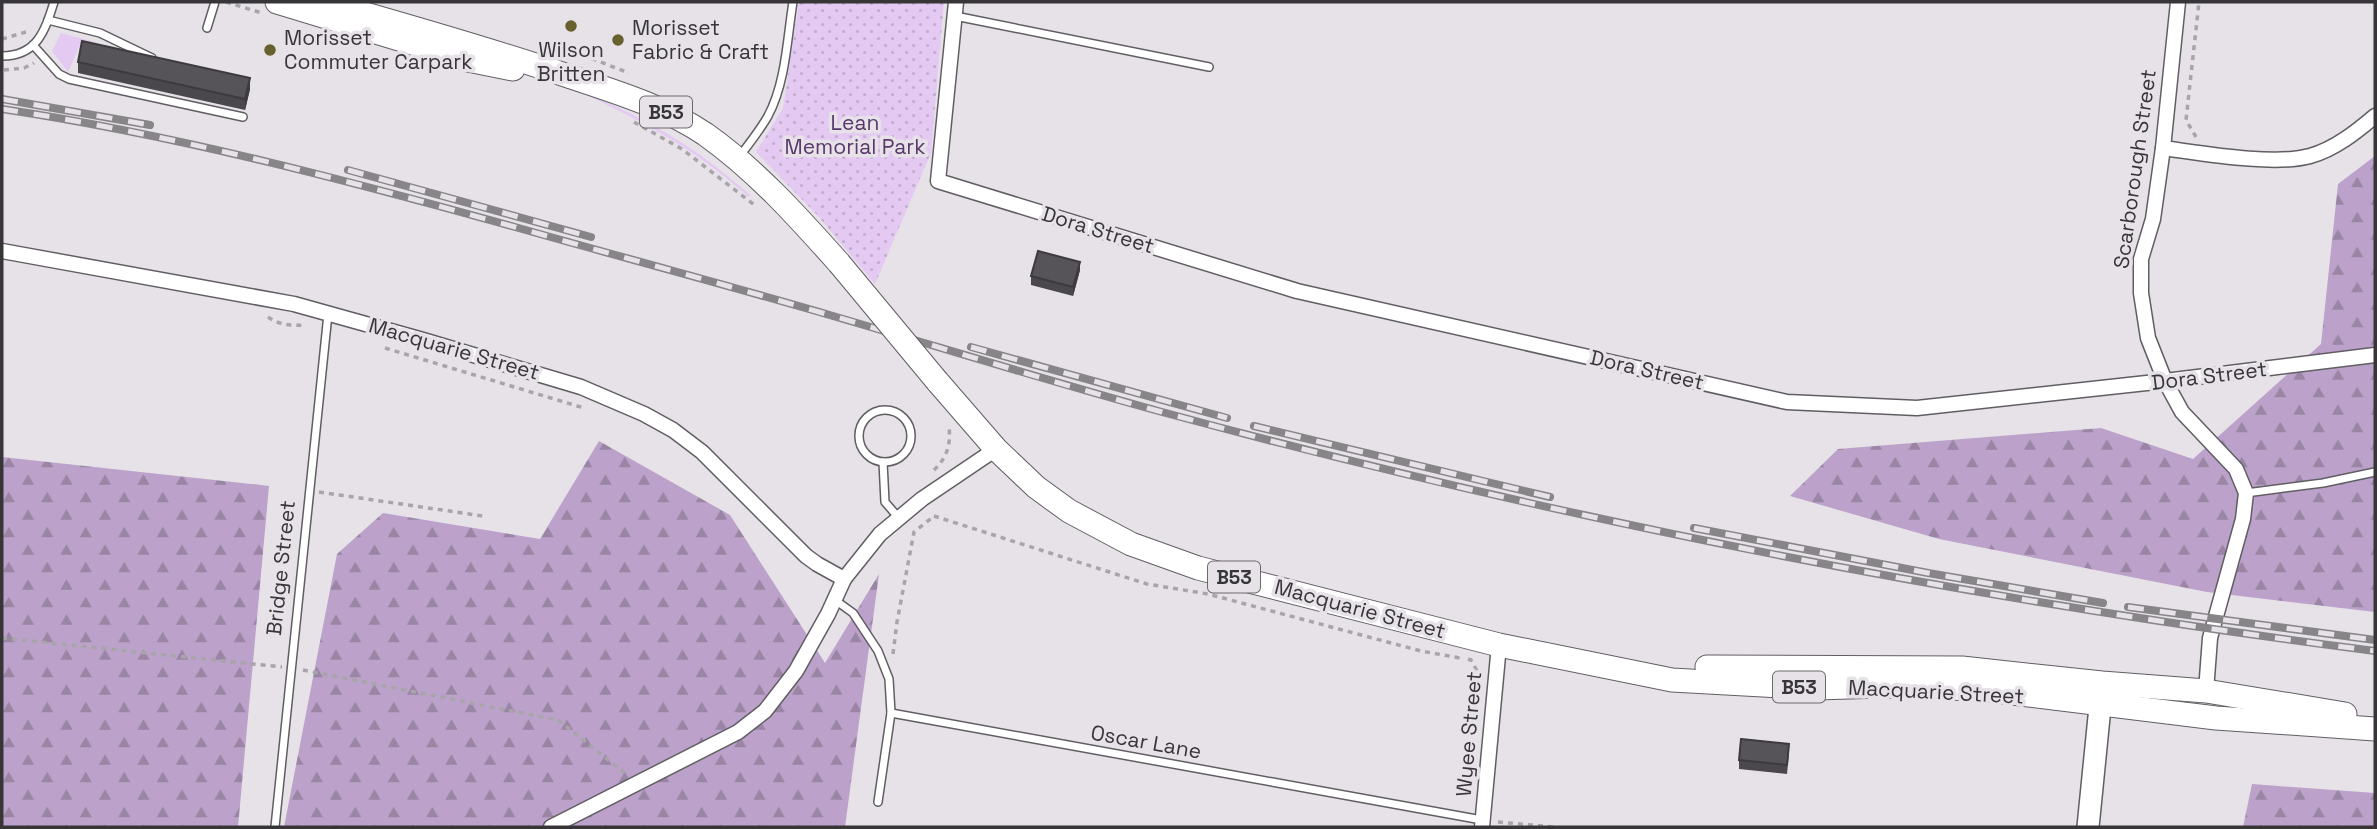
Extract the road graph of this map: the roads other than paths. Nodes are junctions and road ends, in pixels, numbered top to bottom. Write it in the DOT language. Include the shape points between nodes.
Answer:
graph roads {
  1 [pos="54,2"];
  2 [pos="215,2"];
  3 [pos="277,2"];
  4 [pos="793,2"];
  5 [pos="2178,2"];
  6 [pos="337,8"];
  7 [pos="955,9"];
  8 [pos="48,20"];
  9 [pos="207,28"];
  10 [pos="33,46"];
  11 [pos="2,56"];
  12 [pos="156,60"];
  13 [pos="1209,67"];
  14 [pos="2375,116"];
  15 [pos="243,117"];
  16 [pos="2163,148"];
  17 [pos="737,159"];
  18 [pos="2,251"];
  19 [pos="328,313"];
  20 [pos="2375,355"];
  21 [pos="2165,381"];
  22 [pos="996,449"];
  23 [pos="883,462"];
  24 [pos="2375,472"];
  25 [pos="2246,492"];
  26 [pos="898,517"];
  27 [pos="844,579"];
  28 [pos="835,600"];
  29 [pos="1499,645"];
  30 [pos="2206,691"];
  31 [pos="2102,694"];
  32 [pos="891,713"];
  33 [pos="2375,718"];
  34 [pos="2375,729"];
  35 [pos="878,802"];
  36 [pos="1482,824"];
  37 [pos="275,827"];
  38 [pos="551,827"];
  39 [pos="2088,827"];
  1 -- 8 [label="lane"];
  2 -- 9 [label="lane"];
  3 -- 6 [label="main road, B53"];
  4 -- 17 [label="lane" via="775,99 759,131"];
  5 -- 16 [label="street, Scarborough Street"];
  6 -- 17 [label="main road, B53" via="476,44 642,100 703,133"];
  7 -- 13 [label="lane"];
  7 -- 21 [label="street, Dora Street" via="938,181 1297,291 1787,402 1917,408"];
  8 -- 10 [label="lane"];
  8 -- 12 [label="lane" via="100,33"];
  10 -- 11 [label="lane"];
  10 -- 15 [label="lane" via="59,75 69,79"];
  14 -- 16 [label="street" via="2350,137 2310,156 2280,160"];
  16 -- 21 [label="street, Scarborough Street" via="2153,219 2141,259 2141,293 2148,338"];
  17 -- 22 [label="main road, Macquarie Street / B53, bridge" via="790,209"];
  18 -- 19 [label="street, Macquarie Street"];
  19 -- 27 [label="street, Macquarie Street" via="552,377 644,414 702,452 806,556"];
  19 -- 37 [label="lane, Bridge Street"];
  20 -- 21 [label="street, Dora Street"];
  21 -- 25 [label="street, Scarborough Street" via="2182,412 2236,469"];
  22 -- 26 [label="street"];
  22 -- 29 [label="main road, Macquarie Street / B53" via="1069,511 1142,549 1198,568"];
  23 -- 23 [label="lane" via="867,455 859,440 862,422 885,410 902,416 911,438 898,458"];
  23 -- 26 [label="lane" via="886,502"];
  24 -- 25 [label="lane"];
  25 -- 30 [label="street" via="2243,519 2212,629"];
  26 -- 27 [label="street"];
  27 -- 28 [label="street"];
  28 -- 32 [label="lane" via="853,613 878,651 889,679"];
  28 -- 38 [label="street" via="796,671 765,711 738,732"];
  29 -- 31 [label="main road, Macquarie Street / B53" via="1693,667 1962,668"];
  29 -- 36 [label="street, Wyee Street"];
  30 -- 31 [label="main road, Macquarie Street / B53"];
  30 -- 33 [label="main road, Macquarie Street / B53"];
  31 -- 34 [label="main road, Macquarie Street / B53" via="2216,718"];
  31 -- 39 [label="main road"];
  32 -- 35 [label="lane"];
  32 -- 36 [label="lane, Oscar Lane"];
}
